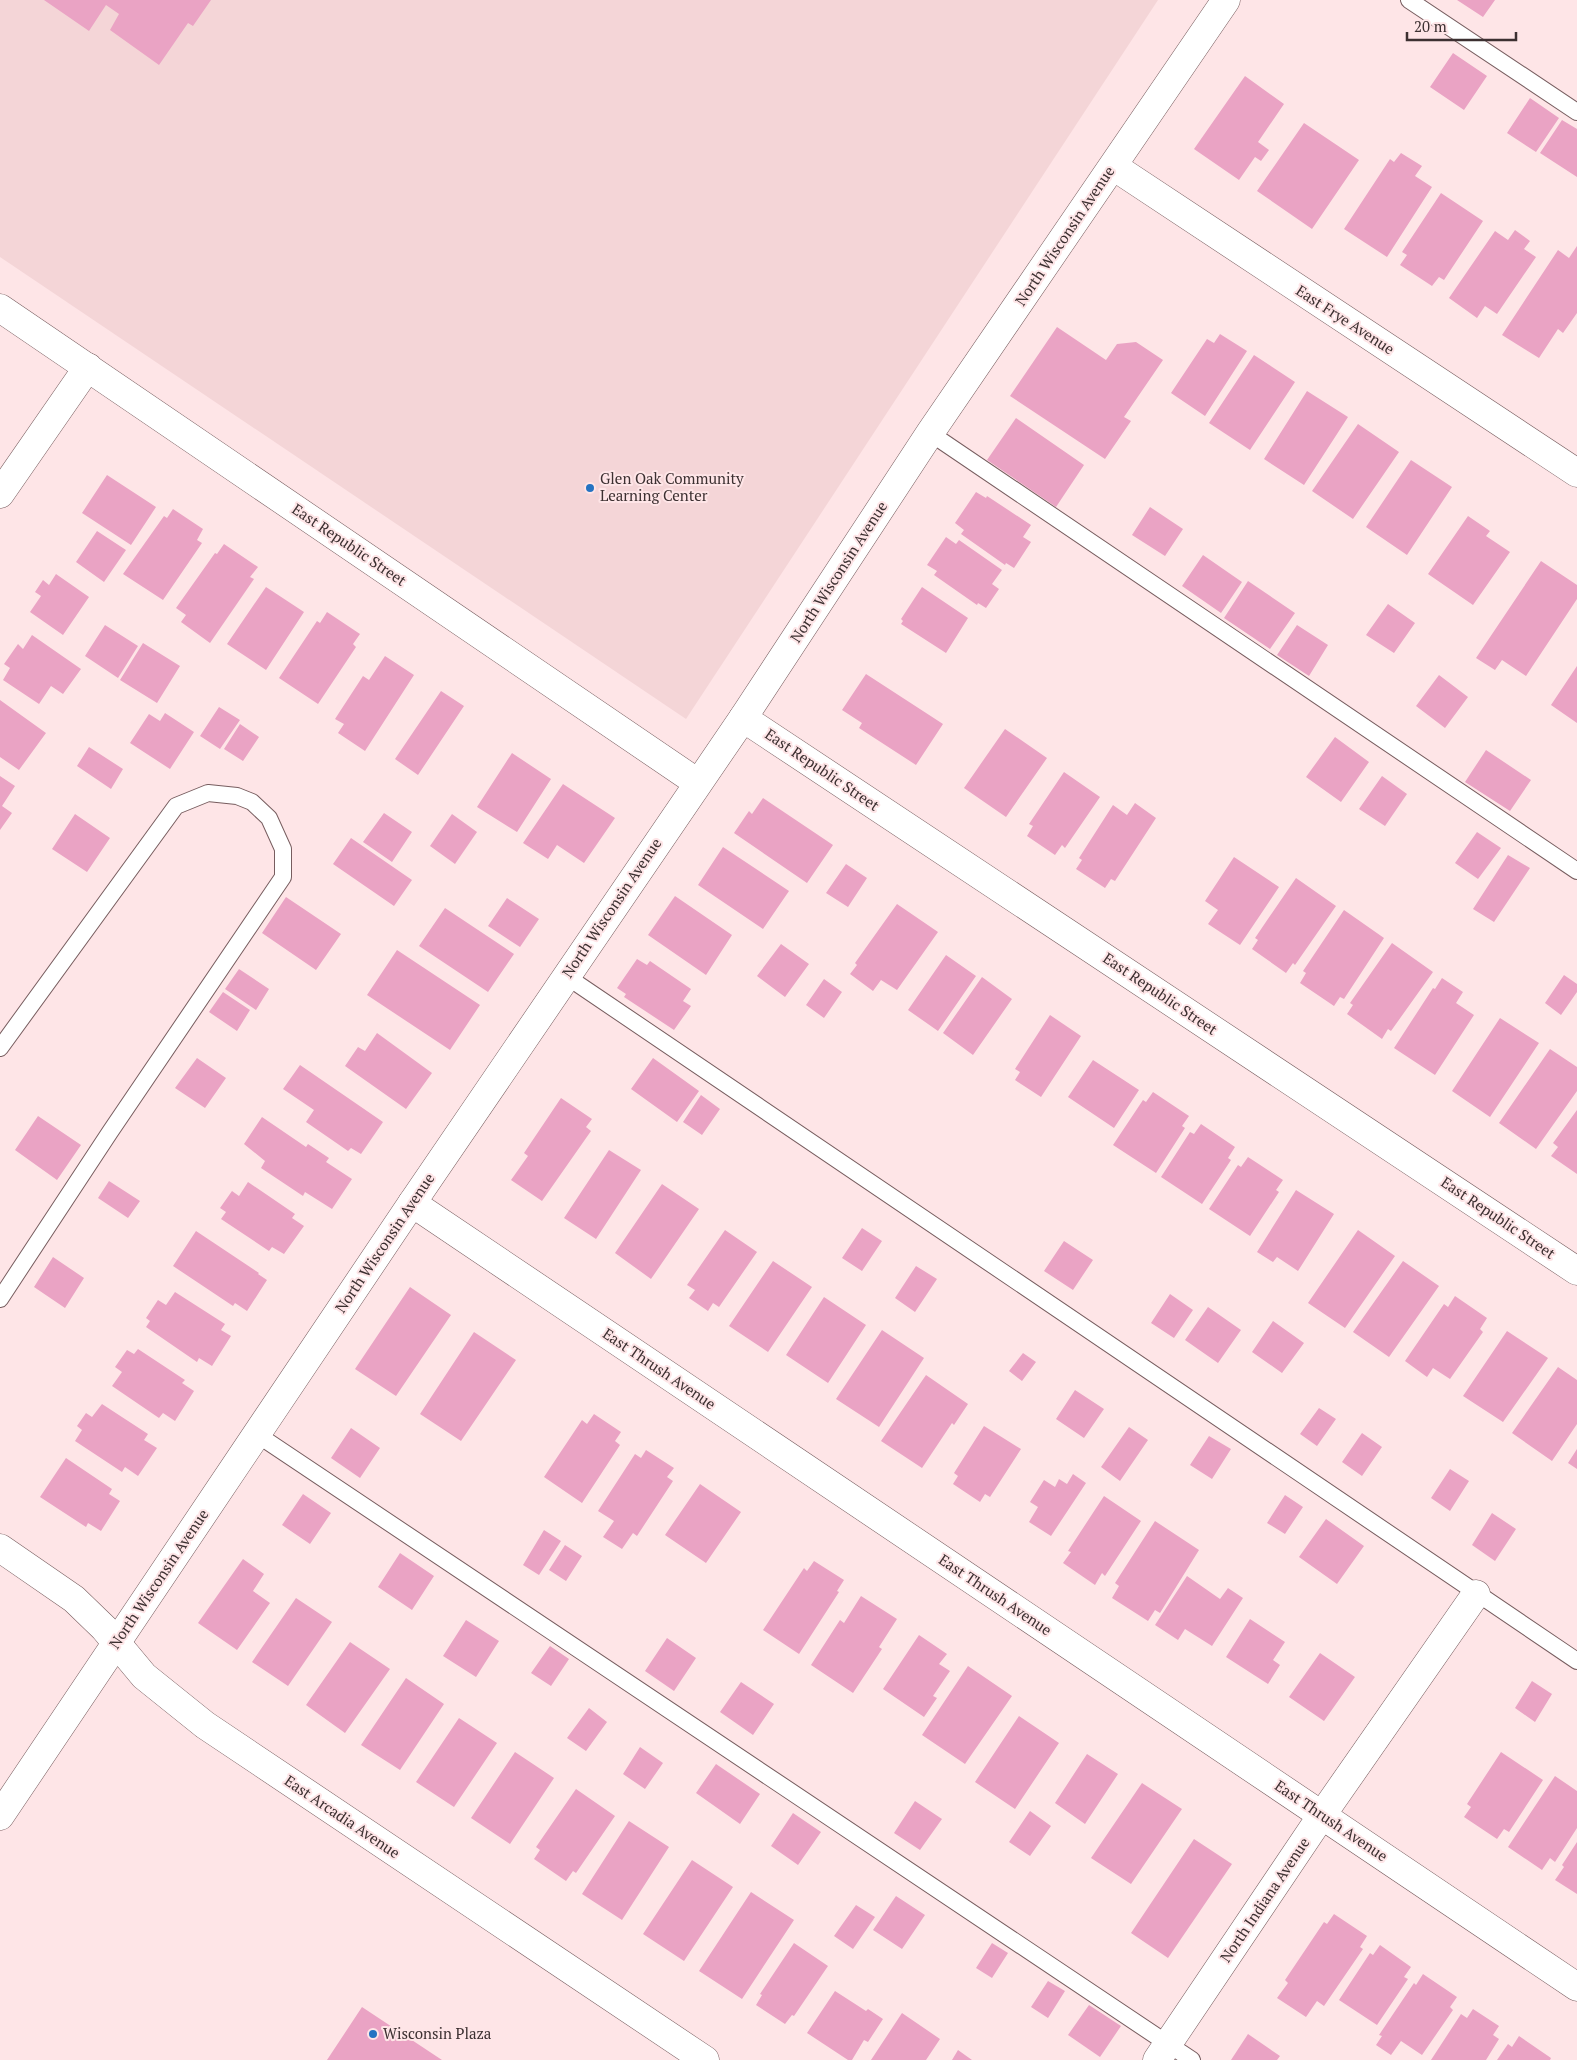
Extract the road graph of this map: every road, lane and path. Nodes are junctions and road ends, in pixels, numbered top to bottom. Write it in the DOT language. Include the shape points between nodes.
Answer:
graph roads {
  1 [pos="1226,0"];
  2 [pos="1409,0"];
  3 [pos="1577,112"];
  4 [pos="1113,166"];
  5 [pos="0,308"];
  6 [pos="88,367"];
  7 [pos="930,433"];
  8 [pos="1577,473"];
  9 [pos="0,494"];
  10 [pos="743,718"];
  11 [pos="698,783"];
  12 [pos="1577,871"];
  13 [pos="566,976"];
  14 [pos="0,1048"];
  15 [pos="412,1203"];
  16 [pos="1577,1270"];
  17 [pos="0,1299"];
  18 [pos="258,1434"];
  19 [pos="0,1548"];
  20 [pos="1476,1594"];
  21 [pos="116,1642"];
  22 [pos="1577,1661"];
  23 [pos="1322,1815"];
  24 [pos="0,1816"];
  25 [pos="1577,1987"];
  26 [pos="1162,2052"];
  27 [pos="705,2060"];
  28 [pos="1192,2060"];
  1 -- 4 [label="street, North Wisconsin Avenue"];
  2 -- 3 [label="lane"];
  4 -- 7 [label="street, North Wisconsin Avenue"];
  4 -- 8 [label="street, East Frye Avenue"];
  5 -- 6 [label="street, East Republic Street"];
  6 -- 9 [label="street"];
  6 -- 11 [label="street, East Republic Street"];
  7 -- 10 [label="street, North Wisconsin Avenue"];
  7 -- 12 [label="lane"];
  10 -- 11 [label="street, North Wisconsin Avenue"];
  10 -- 16 [label="street, East Republic Street"];
  11 -- 13 [label="street, North Wisconsin Avenue"];
  13 -- 15 [label="street, North Wisconsin Avenue"];
  13 -- 20 [label="lane"];
  14 -- 17 [label="lane" via="176,806 208,793 237,796 252,802 269,818 284,849 283,877"];
  15 -- 18 [label="street, North Wisconsin Avenue"];
  15 -- 23 [label="street, East Thrush Avenue"];
  18 -- 21 [label="street, North Wisconsin Avenue"];
  18 -- 26 [label="lane"];
  19 -- 21 [label="street, East Arcadia Avenue" via="74,1599"];
  20 -- 22 [label="lane"];
  20 -- 23 [label="street, North Indiana Avenue"];
  21 -- 24 [label="street, North Wisconsin Avenue"];
  21 -- 27 [label="street, East Arcadia Avenue" via="144,1676 205,1725"];
  23 -- 25 [label="street, East Thrush Avenue"];
  23 -- 26 [label="street, North Indiana Avenue"];
  26 -- 28 [label="lane"];
}
